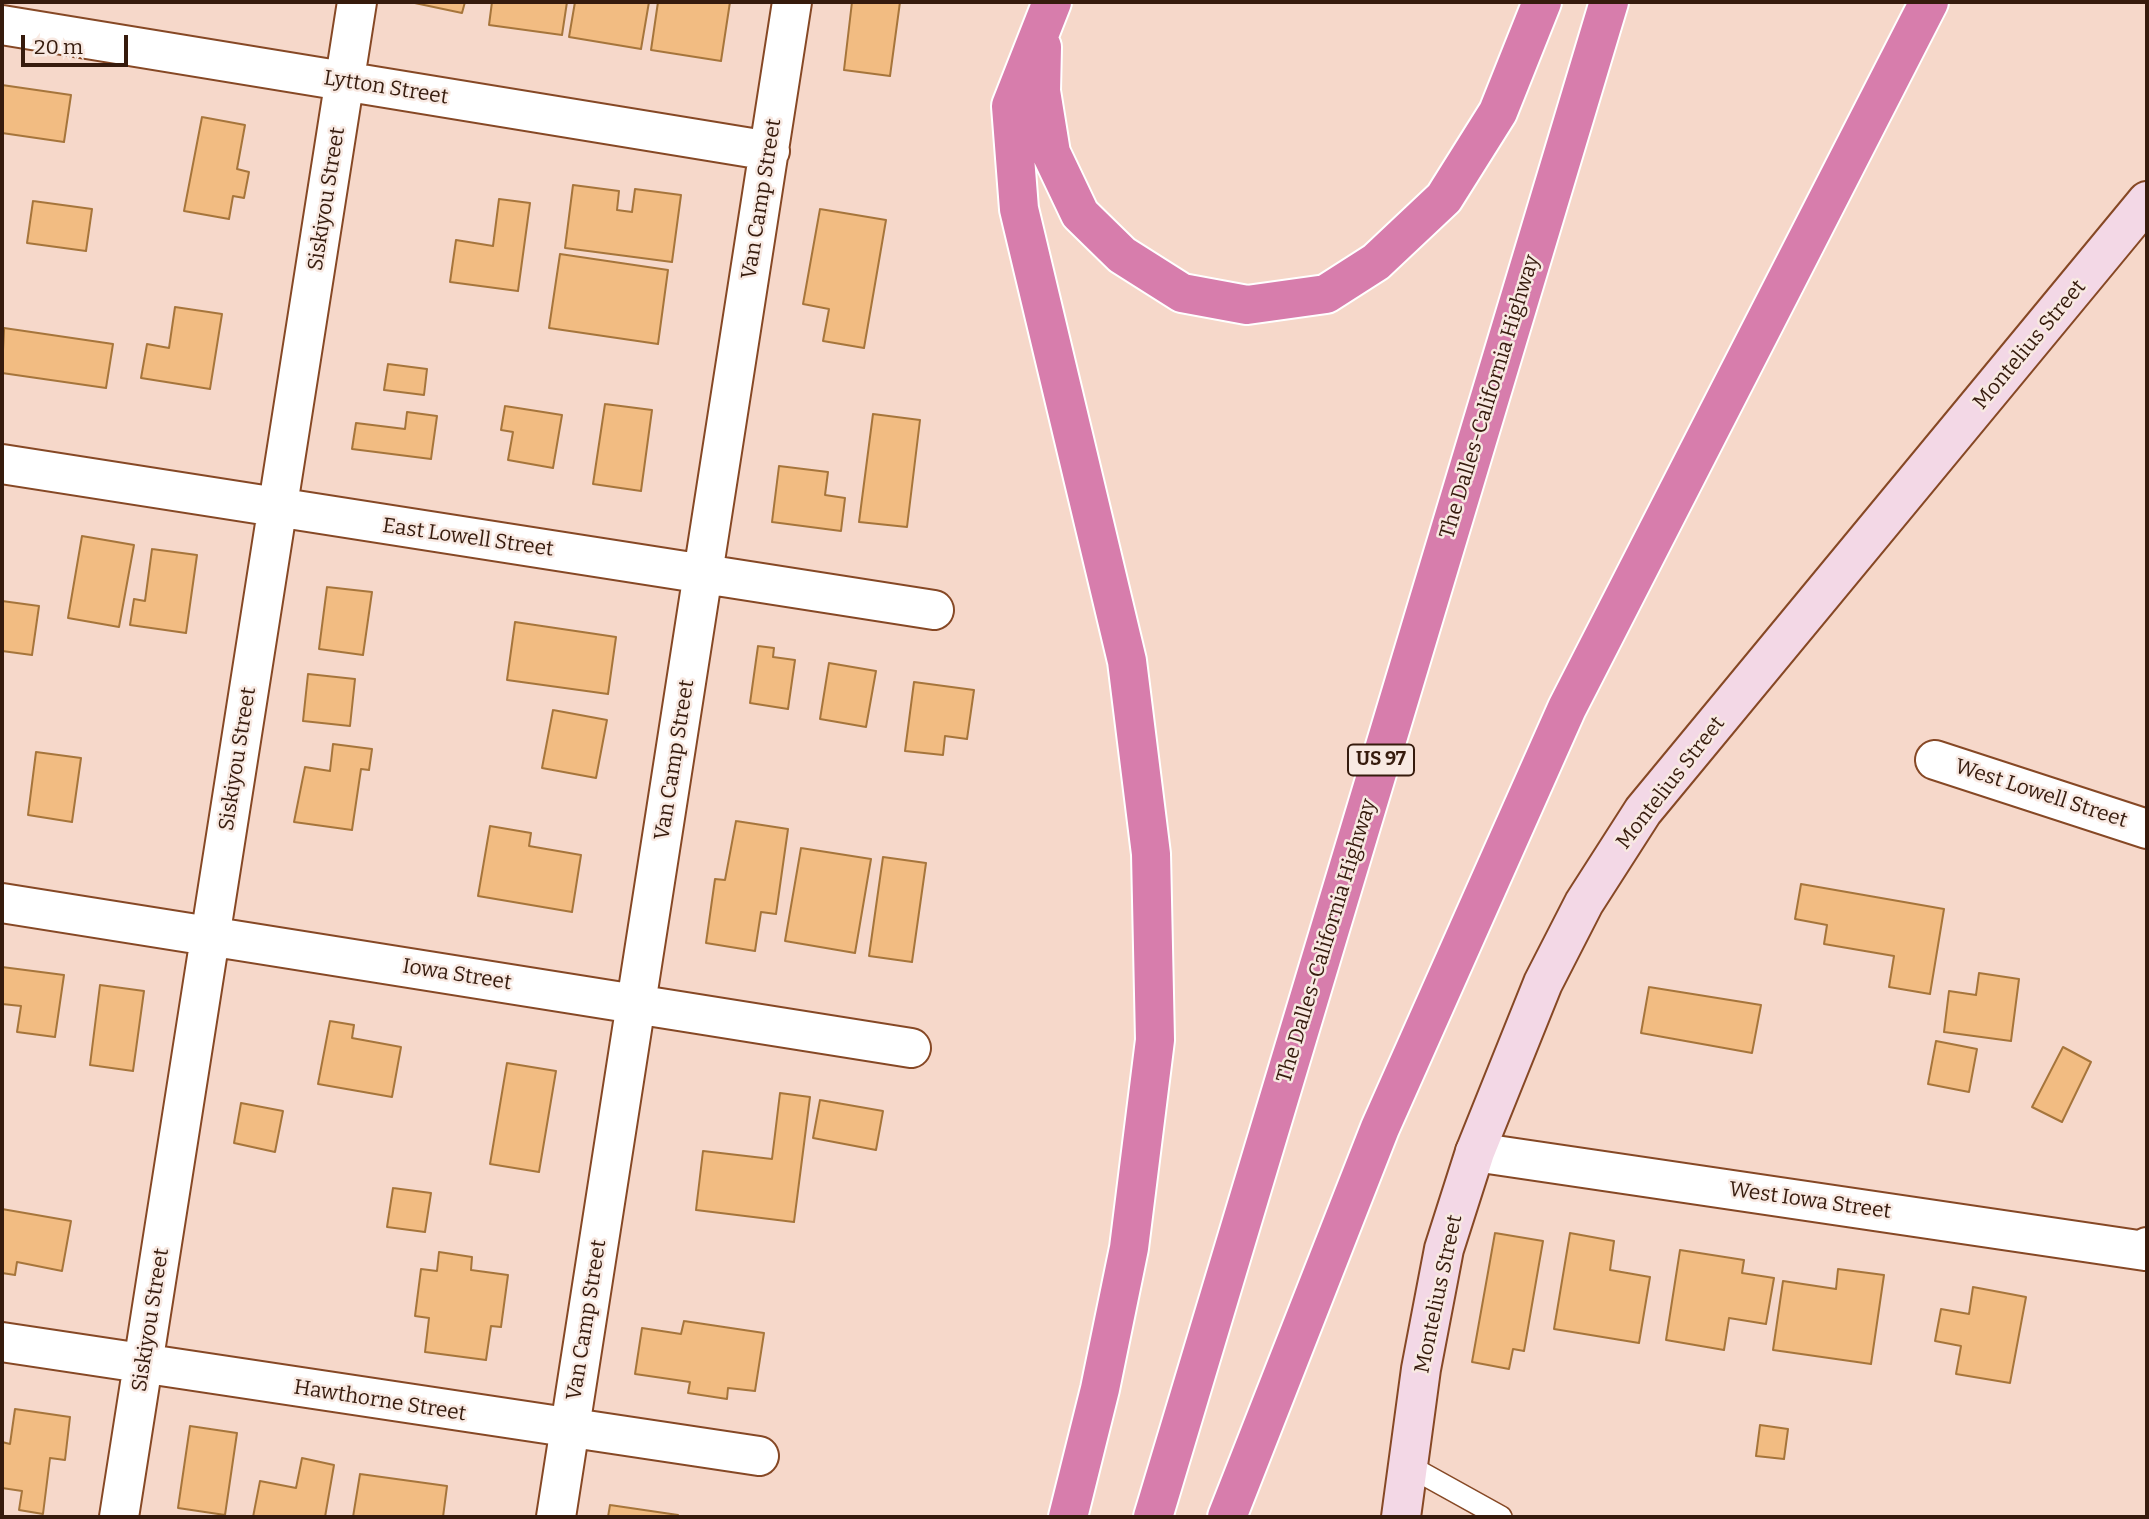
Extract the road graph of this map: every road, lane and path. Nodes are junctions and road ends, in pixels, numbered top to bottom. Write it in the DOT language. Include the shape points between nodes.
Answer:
graph roads {
  1 [pos="357,2"];
  2 [pos="792,2"];
  3 [pos="1542,2"];
  4 [pos="1609,2"];
  5 [pos="1928,2"];
  6 [pos="1048,11"];
  7 [pos="2,25"];
  8 [pos="344,81"];
  9 [pos="770,151"];
  10 [pos="2147,201"];
  11 [pos="2,464"];
  12 [pos="280,510"];
  13 [pos="705,573"];
  14 [pos="934,610"];
  15 [pos="1935,760"];
  16 [pos="2147,829"];
  17 [pos="2,903"];
  18 [pos="209,934"];
  19 [pos="636,1005"];
  20 [pos="911,1048"];
  21 [pos="1475,1152"];
  22 [pos="2146,1249"];
  23 [pos="2,1342"];
  24 [pos="145,1365"];
  25 [pos="571,1430"];
  26 [pos="759,1457"];
  27 [pos="1409,1466"];
  28 [pos="120,1517"];
  29 [pos="556,1517"];
  30 [pos="1068,1517"];
  31 [pos="1153,1517"];
  32 [pos="1227,1517"];
  33 [pos="1401,1517"];
  34 [pos="1501,1517"];
  1 -- 8 [label="street, Siskiyou Street"];
  2 -- 9 [label="street, Van Camp Street"];
  3 -- 6 [label="highway" via="1498,113 1444,198 1376,262 1326,294 1247,305 1182,293 1122,255 1080,214 1051,153 1041,91"];
  4 -- 31 [label="highway, The Dalles-California Highway / US 97"];
  5 -- 32 [label="highway" via="1567,708 1380,1128"];
  6 -- 30 [label="highway" via="1011,106 1018,209 1127,662 1152,854 1155,1040 1129,1248"];
  7 -- 8 [label="street, Lytton Street"];
  8 -- 9 [label="street, Lytton Street"];
  8 -- 12 [label="street, Siskiyou Street"];
  9 -- 13 [label="street, Van Camp Street"];
  10 -- 21 [label="street, Montelius Street" via="1643,811 1584,903 1555,960"];
  11 -- 12 [label="street, East Lowell Street"];
  12 -- 13 [label="street, East Lowell Street"];
  12 -- 18 [label="street, Siskiyou Street"];
  13 -- 14 [label="street, East Lowell Street"];
  13 -- 19 [label="street, Van Camp Street"];
  15 -- 16 [label="street, West Lowell Street"];
  17 -- 18 [label="street, Iowa Street"];
  18 -- 19 [label="street, Iowa Street"];
  18 -- 24 [label="street, Siskiyou Street"];
  19 -- 20 [label="street, Iowa Street"];
  19 -- 25 [label="street, Van Camp Street"];
  21 -- 22 [label="street, West Iowa Street"];
  21 -- 27 [label="street, Montelius Street" via="1444,1249 1421,1369"];
  23 -- 24 [label="street, Hawthorne Street"];
  24 -- 25 [label="street, Hawthorne Street"];
  24 -- 28 [label="street, Siskiyou Street"];
  25 -- 26 [label="street, Hawthorne Street"];
  25 -- 29 [label="street, Van Camp Street"];
  27 -- 33 [label="street, Montelius Street"];
  27 -- 34 [label="lane"];
}
